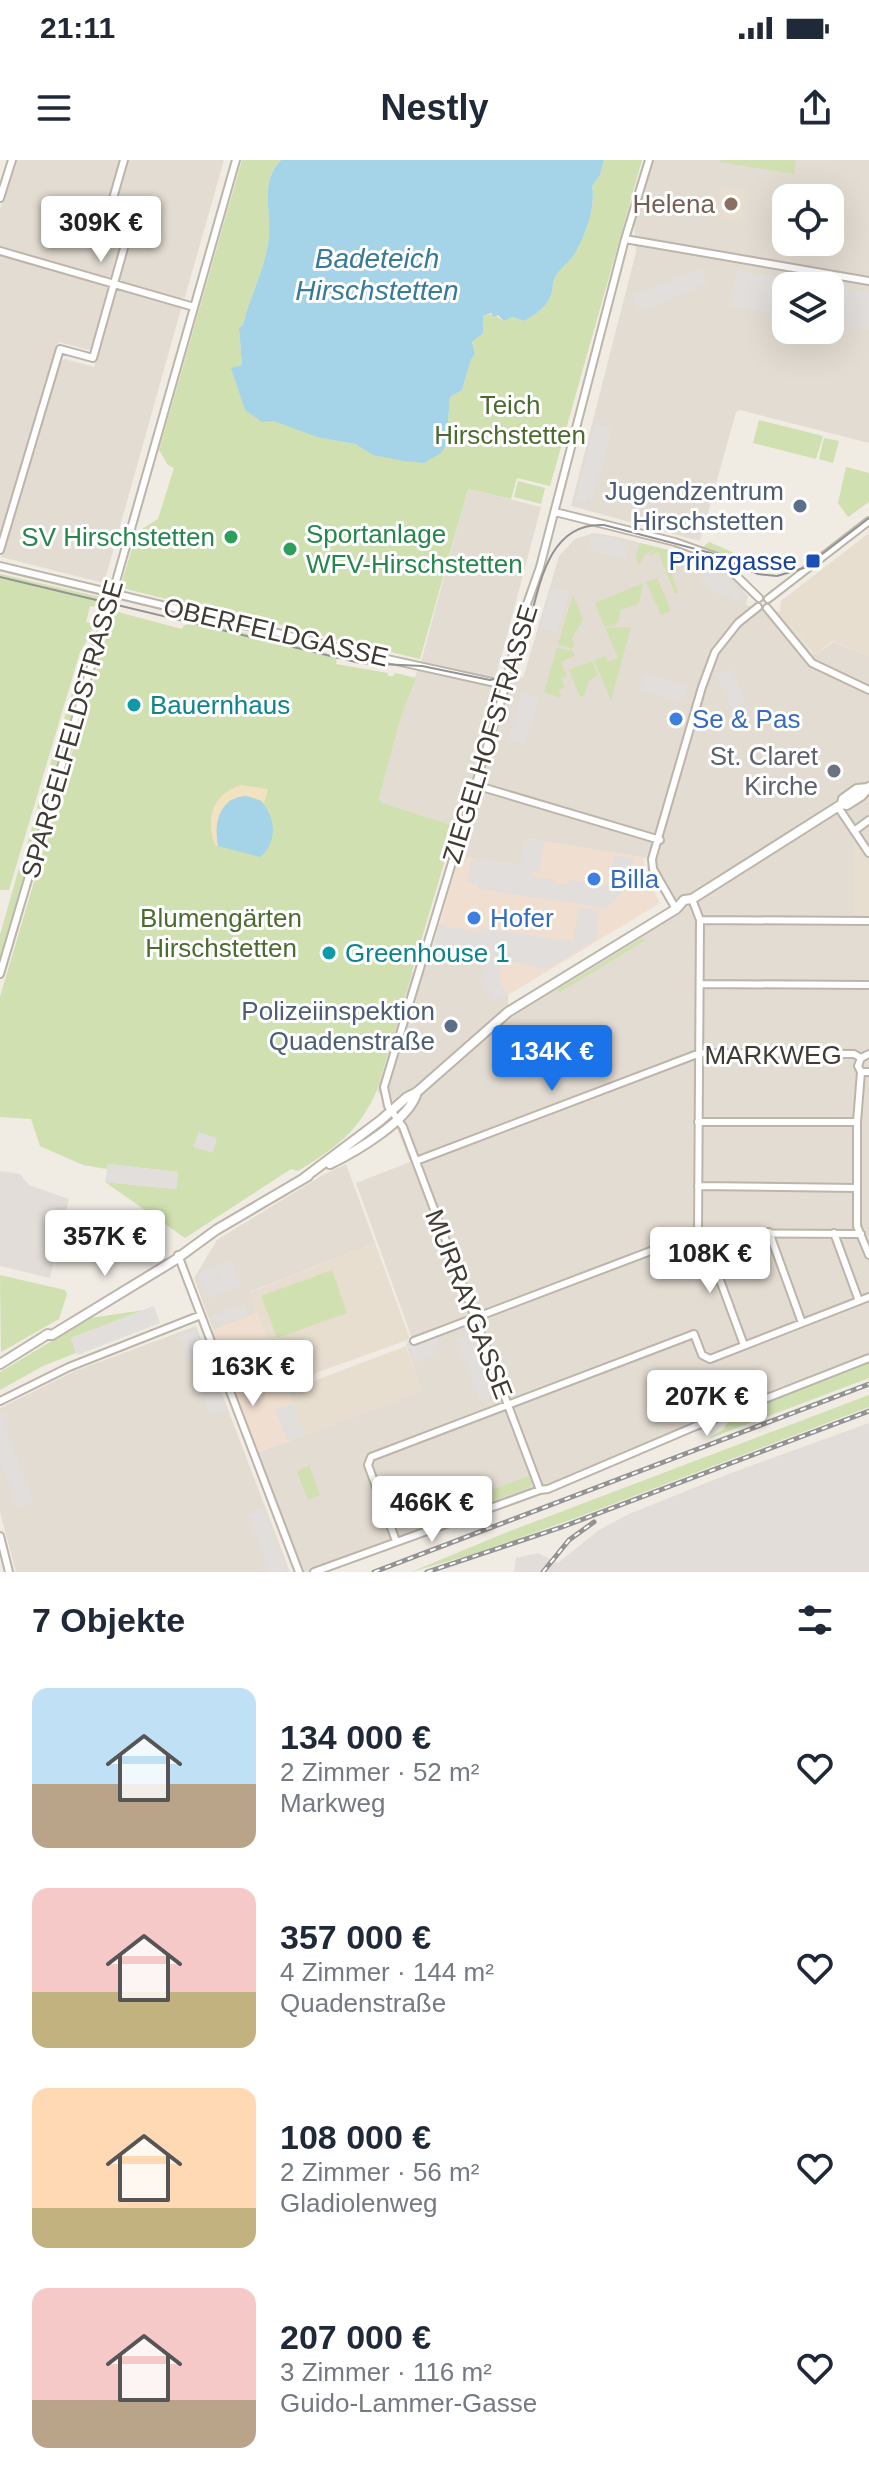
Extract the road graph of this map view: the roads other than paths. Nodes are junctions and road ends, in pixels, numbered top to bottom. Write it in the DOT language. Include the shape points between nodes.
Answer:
graph roads {
  1 [pos="12,160"];
  2 [pos="124,160"];
  3 [pos="236,160"];
  4 [pos="649,160"];
  5 [pos="0,198"];
  6 [pos="625,239"];
  7 [pos="0,251"];
  8 [pos="869,281"];
  9 [pos="114,283"];
  10 [pos="194,307"];
  11 [pos="555,512"];
  12 [pos="869,521"];
  13 [pos="0,550"];
  14 [pos="0,566"];
  15 [pos="112,594"];
  16 [pos="759,598"];
  17 [pos="768,599"];
  18 [pos="758,607"];
  19 [pos="767,608"];
  20 [pos="505,685"];
  21 [pos="869,690"];
  22 [pos="475,785"];
  23 [pos="868,787"];
  24 [pos="840,806"];
  25 [pos="869,820"];
  26 [pos="854,831"];
  27 [pos="660,840"];
  28 [pos="869,853"];
  29 [pos="692,899"];
  30 [pos="676,909"];
  31 [pos="700,920"];
  32 [pos="869,921"];
  33 [pos="0,974"];
  34 [pos="700,984"];
  35 [pos="869,985"];
  36 [pos="700,1053"];
  37 [pos="869,1054"];
  38 [pos="861,1058"];
  39 [pos="865,1072"];
  40 [pos="394,1114"];
  41 [pos="698,1122"];
  42 [pos="857,1122"];
  43 [pos="416,1161"];
  44 [pos="698,1186"];
  45 [pos="857,1188"];
  46 [pos="769,1232"];
  47 [pos="698,1233"];
  48 [pos="834,1233"];
  49 [pos="861,1234"];
  50 [pos="178,1255"];
  51 [pos="869,1255"];
  52 [pos="869,1297"];
  53 [pos="859,1301"];
  54 [pos="201,1315"];
  55 [pos="475,1319"];
  56 [pos="802,1323"];
  57 [pos="414,1341"];
  58 [pos="744,1345"];
  59 [pos="869,1358"];
  60 [pos="0,1364"];
  61 [pos="0,1401"];
  62 [pos="507,1404"];
  63 [pos="540,1490"];
  64 [pos="0,1536"];
  65 [pos="396,1541"];
  66 [pos="9,1572"];
  67 [pos="299,1572"];
  68 [pos="314,1572"];
  1 -- 5 [label="street"];
  2 -- 9 [label="street" via="112,202 135,209"];
  3 -- 10 [label="street, SPARGELFELDSTRASSE"];
  4 -- 6 [label="street, ZIEGELHOFSTRASSE"];
  6 -- 8 [label="street"];
  6 -- 11 [label="street, ZIEGELHOFSTRASSE"];
  7 -- 9 [label="street"];
  9 -- 10 [label="street"];
  9 -- 13 [label="street" via="93,358 60,349"];
  10 -- 15 [label="street, SPARGELFELDSTRASSE"];
  11 -- 16 [label="street" via="717,557"];
  11 -- 20 [label="street, ZIEGELHOFSTRASSE"];
  12 -- 17 [label="street"];
  14 -- 15 [label="street, OBERFELDGASSE"];
  15 -- 20 [label="street, OBERFELDGASSE"];
  15 -- 33 [label="street, SPARGELFELDSTRASSE"];
  16 -- 17 [label="street"];
  16 -- 18 [label="street"];
  17 -- 19 [label="street"];
  18 -- 19 [label="street"];
  18 -- 27 [label="street" via="715,652"];
  19 -- 21 [label="street" via="812,663"];
  20 -- 22 [label="street, ZIEGELHOFSTRASSE"];
  22 -- 27 [label="street"];
  22 -- 40 [label="street, ZIEGELHOFSTRASSE" via="384,1087"];
  23 -- 24 [label="street"];
  24 -- 26 [label="street"];
  24 -- 29 [label="street"];
  25 -- 26 [label="street"];
  26 -- 28 [label="street"];
  27 -- 30 [label="street" via="653,869"];
  29 -- 30 [label="street" via="690,906"];
  29 -- 31 [label="street"];
  30 -- 40 [label="street" via="508,1012 417,1092 415,1102"];
  31 -- 32 [label="street"];
  31 -- 34 [label="street"];
  34 -- 35 [label="street"];
  34 -- 36 [label="street"];
  36 -- 38 [label="street, MARKWEG"];
  36 -- 41 [label="street"];
  36 -- 43 [label="street, MARKWEG"];
  37 -- 38 [label="street"];
  38 -- 39 [label="street" via="858,1066"];
  39 -- 42 [label="street"];
  40 -- 43 [label="street, MURRAYGASSE"];
  40 -- 50 [label="street" via="368,1142"];
  41 -- 42 [label="street"];
  41 -- 44 [label="street"];
  42 -- 45 [label="street"];
  43 -- 55 [label="street, MURRAYGASSE"];
  44 -- 45 [label="street"];
  44 -- 47 [label="street"];
  45 -- 49 [label="street"];
  46 -- 47 [label="street"];
  46 -- 48 [label="street"];
  46 -- 56 [label="street"];
  47 -- 55 [label="street"];
  47 -- 58 [label="street"];
  48 -- 49 [label="street"];
  48 -- 53 [label="street"];
  49 -- 51 [label="street"];
  50 -- 54 [label="street"];
  50 -- 60 [label="street"];
  52 -- 53 [label="street"];
  53 -- 56 [label="street"];
  54 -- 61 [label="street" via="69,1367"];
  54 -- 67 [label="street"];
  55 -- 57 [label="street"];
  55 -- 62 [label="street, MURRAYGASSE"];
  56 -- 58 [label="street"];
  58 -- 62 [label="street" via="706,1358 694,1334"];
  59 -- 63 [label="street"];
  62 -- 63 [label="street, MURRAYGASSE"];
  62 -- 65 [label="street" via="371,1457 368,1465"];
  63 -- 65 [label="street"];
  64 -- 66 [label="street"];
  65 -- 68 [label="street"];
}
